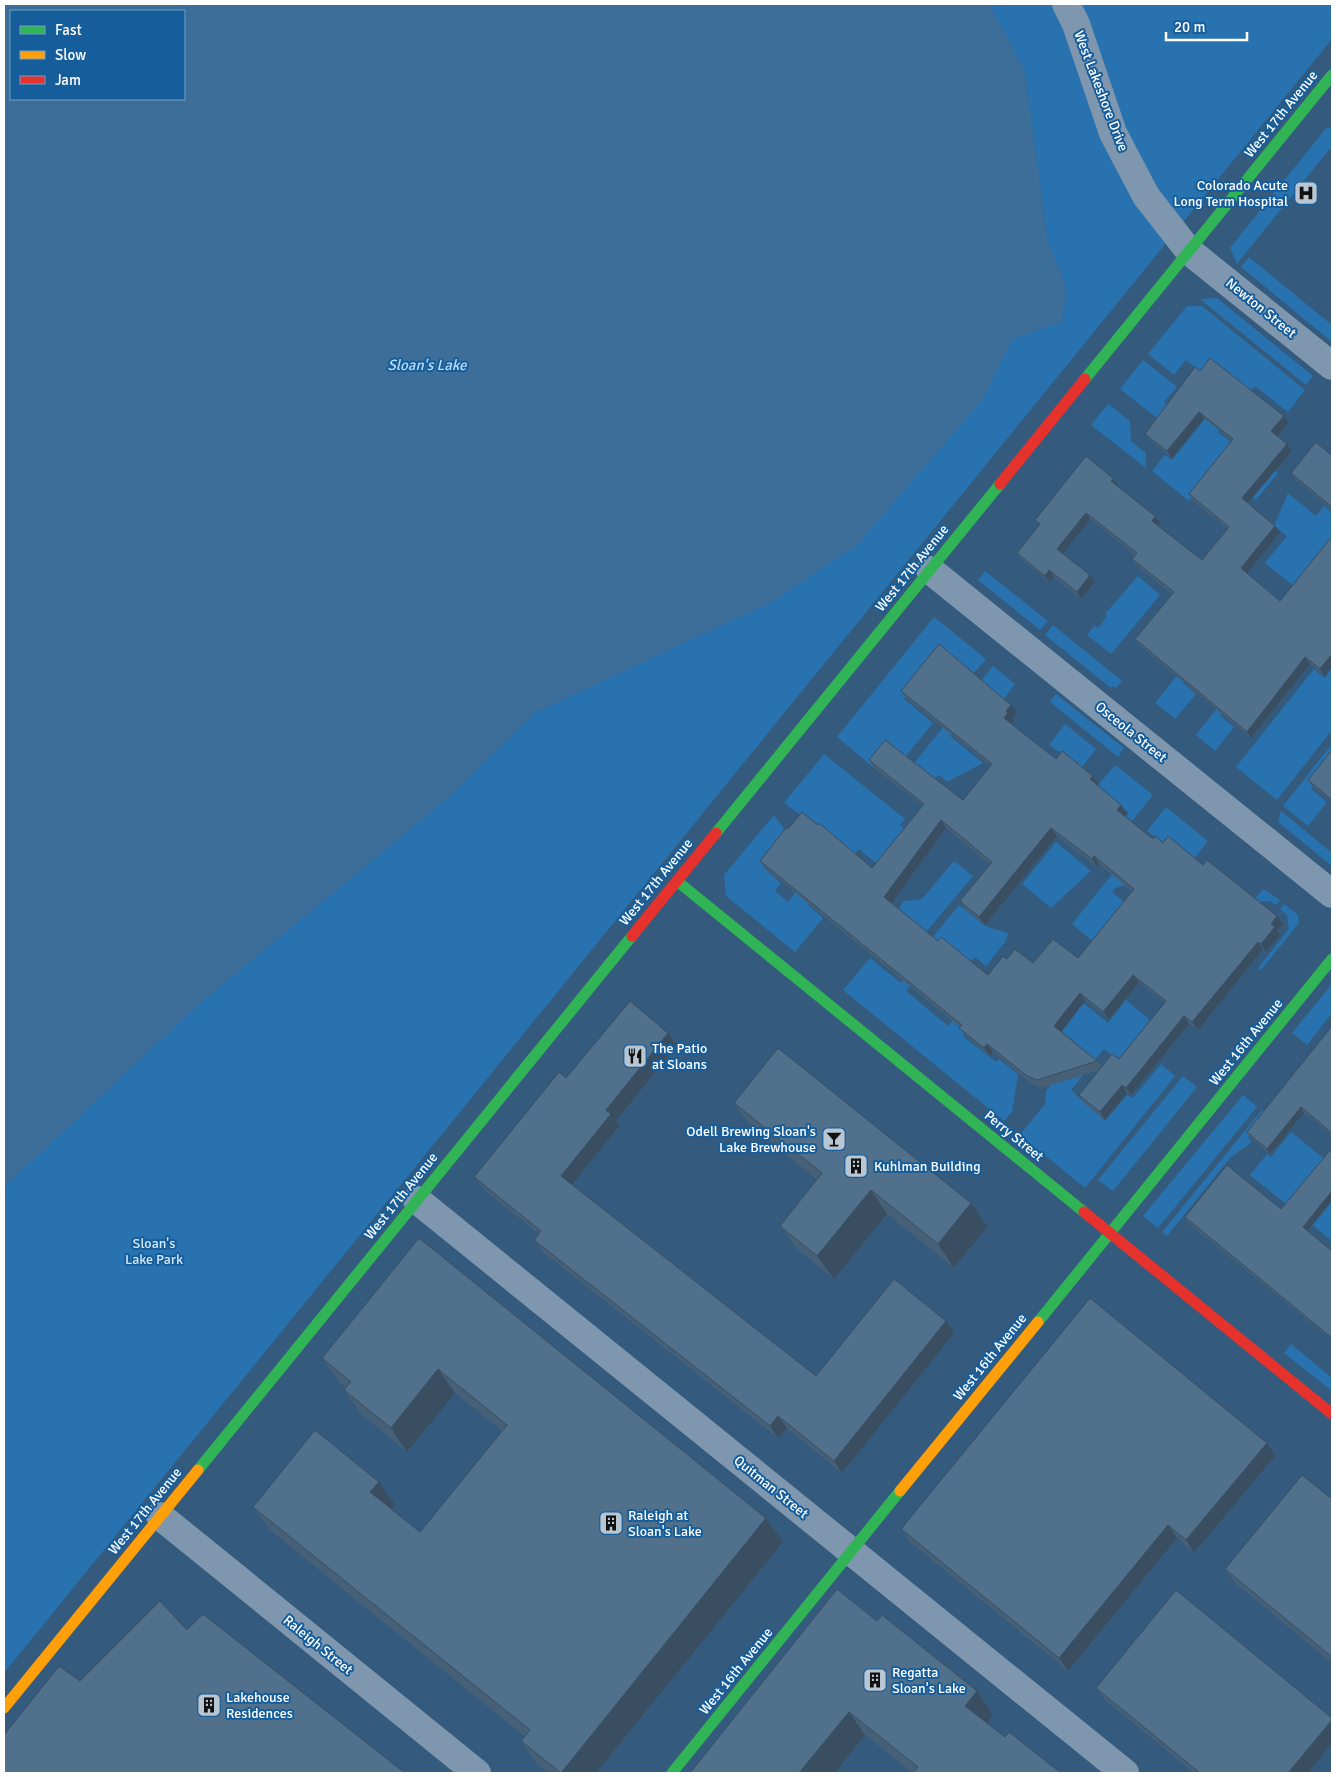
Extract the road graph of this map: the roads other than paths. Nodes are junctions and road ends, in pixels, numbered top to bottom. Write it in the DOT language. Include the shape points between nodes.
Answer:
graph roads {
  1 [pos="1066,4"];
  2 [pos="1332,75"];
  3 [pos="1190,251"];
  4 [pos="1332,366"];
  5 [pos="930,570"];
  6 [pos="677,881"];
  7 [pos="1332,894"];
  8 [pos="1332,959"];
  9 [pos="417,1200"];
  10 [pos="1110,1234"];
  11 [pos="1332,1414"];
  12 [pos="160,1516"];
  13 [pos="852,1552"];
  14 [pos="4,1708"];
  15 [pos="477,1773"];
  16 [pos="672,1773"];
  17 [pos="1125,1773"];
  1 -- 3 [label="street, West Lakeshore Drive" via="1124,155 1146,196"];
  2 -- 3 [label="street, West 17th Avenue"];
  3 -- 4 [label="street, Newton Street"];
  3 -- 5 [label="street, West 17th Avenue"];
  5 -- 6 [label="street, West 17th Avenue"];
  5 -- 7 [label="street, Osceola Street"];
  6 -- 9 [label="street, West 17th Avenue"];
  6 -- 10 [label="street, Perry Street"];
  8 -- 10 [label="street, West 16th Avenue"];
  9 -- 12 [label="street, West 17th Avenue"];
  9 -- 13 [label="street, Quitman Street"];
  10 -- 11 [label="street, Perry Street"];
  10 -- 13 [label="street, West 16th Avenue"];
  12 -- 14 [label="street, West 17th Avenue"];
  12 -- 15 [label="street, Raleigh Street"];
  13 -- 16 [label="street, West 16th Avenue"];
  13 -- 17 [label="street, Quitman Street"];
}
